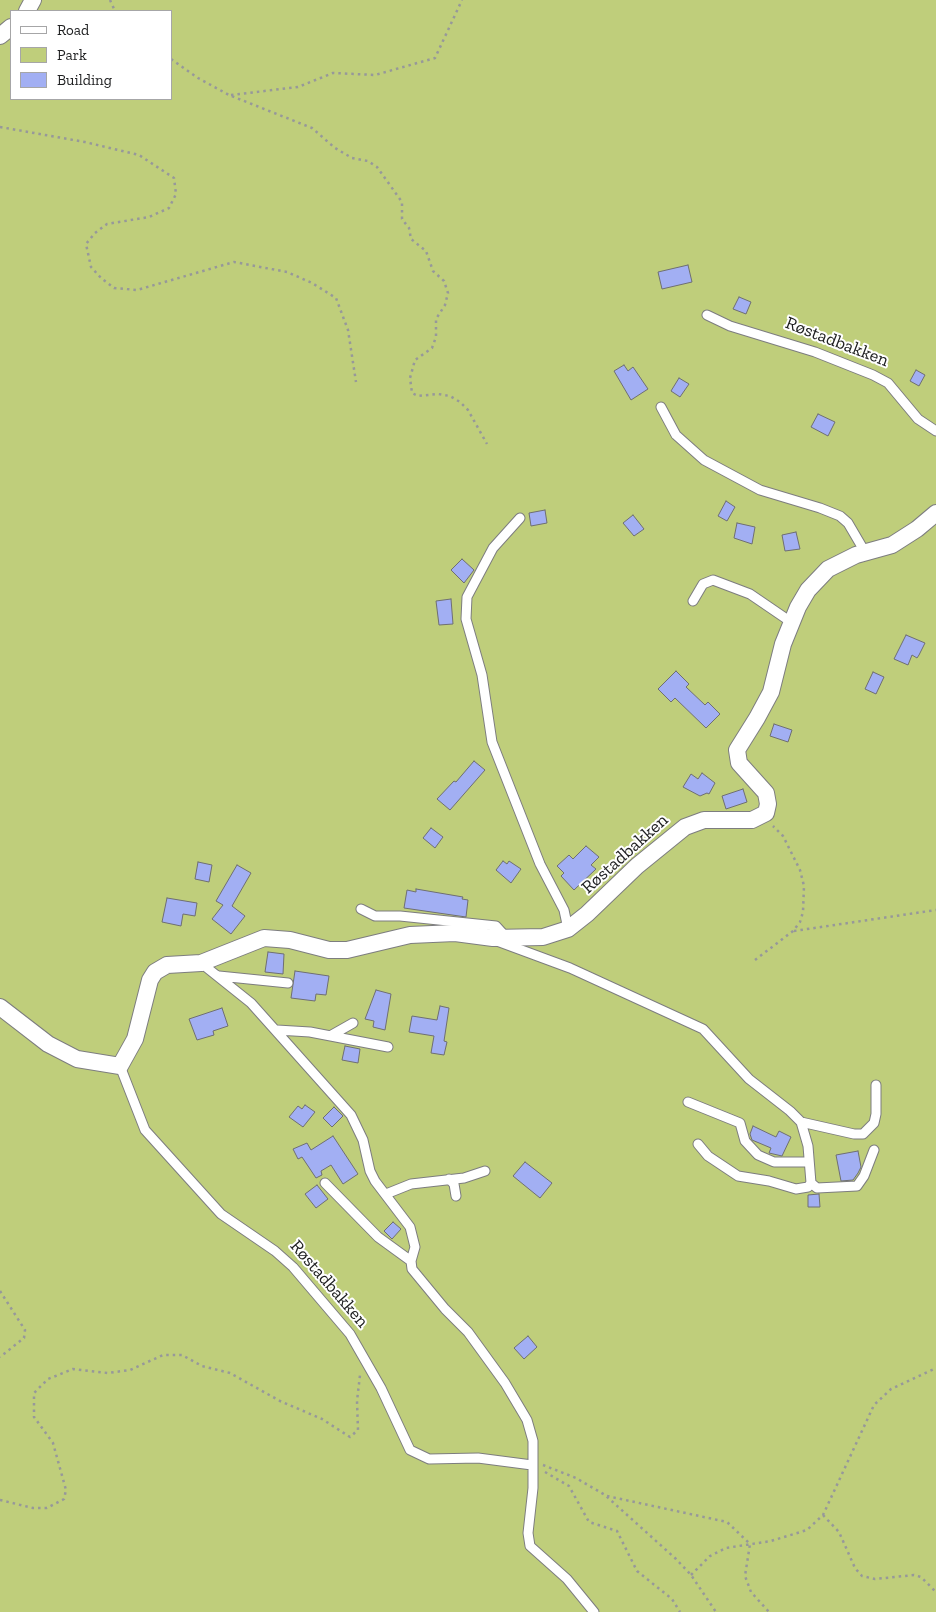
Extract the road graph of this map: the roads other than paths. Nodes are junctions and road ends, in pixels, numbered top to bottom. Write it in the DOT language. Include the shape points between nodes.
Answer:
graph roads {
  1 [pos="10,28"];
  2 [pos="0,36"];
  3 [pos="706,315"];
  4 [pos="661,406"];
  5 [pos="936,431"];
  6 [pos="936,513"];
  7 [pos="520,518"];
  8 [pos="865,552"];
  9 [pos="692,601"];
  10 [pos="791,622"];
  11 [pos="361,909"];
  12 [pos="568,929"];
  13 [pos="500,937"];
  14 [pos="201,963"];
  15 [pos="216,976"];
  16 [pos="288,983"];
  17 [pos="0,1007"];
  18 [pos="353,1023"];
  19 [pos="277,1030"];
  20 [pos="330,1036"];
  21 [pos="388,1047"];
  22 [pos="120,1066"];
  23 [pos="876,1085"];
  24 [pos="688,1102"];
  25 [pos="801,1122"];
  26 [pos="698,1144"];
  27 [pos="874,1150"];
  28 [pos="808,1162"];
  29 [pos="485,1171"];
  30 [pos="449,1179"];
  31 [pos="811,1182"];
  32 [pos="326,1183"];
  33 [pos="386,1194"];
  34 [pos="456,1196"];
  35 [pos="411,1261"];
  36 [pos="532,1465"];
  37 [pos="594,1612"];
  1 -- 2 [label="street"];
  3 -- 5 [label="lane, Røstadbakken" via="873,375 888,383 918,419"];
  4 -- 8 [label="lane" via="676,435 704,460 760,490 840,516 848,523"];
  6 -- 8 [label="street" via="909,535 884,548"];
  7 -- 12 [label="lane, Røstadbakken" via="493,548 467,597 466,619 482,674 492,742 540,864 564,910"];
  8 -- 10 [label="street" via="822,574 808,590"];
  9 -- 10 [label="lane" via="703,584 713,580 750,594"];
  10 -- 12 [label="street, Røstadbakken" via="770,692 737,750 738,763 766,793 766,813 752,820 704,820 685,827"];
  11 -- 13 [label="lane, Røstadbakken" via="375,916 490,925 502,930"];
  12 -- 13 [label="street, Røstadbakken" via="544,938"];
  13 -- 14 [label="street, Røstadbakken" via="455,933 410,935 365,947 329,950 290,940 264,938"];
  13 -- 25 [label="lane, Røstadbakken" via="503,945 570,968 697,1025 710,1034 749,1079"];
  14 -- 15 [label="lane"];
  14 -- 22 [label="street, Røstadbakken" via="167,965 155,972 150,980 135,1039"];
  15 -- 16 [label="lane"];
  15 -- 19 [label="lane" via="240,993"];
  17 -- 22 [label="street" via="48,1044 77,1059"];
  18 -- 20 [label="lane"];
  19 -- 20 [label="lane"];
  19 -- 33 [label="lane" via="351,1115 363,1140 370,1171"];
  20 -- 21 [label="lane"];
  22 -- 36 [label="lane, Røstadbakken" via="146,1130 221,1214 293,1267 350,1334 381,1388 410,1450 421,1457 447,1460 478,1458"];
  23 -- 25 [label="lane, Røstadbakken" via="874,1124 863,1134"];
  24 -- 28 [label="lane" via="740,1123 745,1141 758,1155 774,1162"];
  25 -- 28 [label="lane" via="808,1146"];
  26 -- 31 [label="lane" via="708,1156 738,1176 796,1189 808,1187"];
  27 -- 31 [label="lane" via="857,1186 817,1188"];
  28 -- 31 [label="lane"];
  29 -- 30 [label="lane"];
  30 -- 33 [label="lane" via="418,1182"];
  30 -- 34 [label="lane" via="454,1184"];
  32 -- 35 [label="lane" via="378,1237"];
  33 -- 35 [label="lane" via="410,1227 415,1247"];
  35 -- 36 [label="lane" via="418,1278 468,1332 521,1408 532,1435"];
  36 -- 37 [label="lane" via="530,1546 567,1579"];
}
